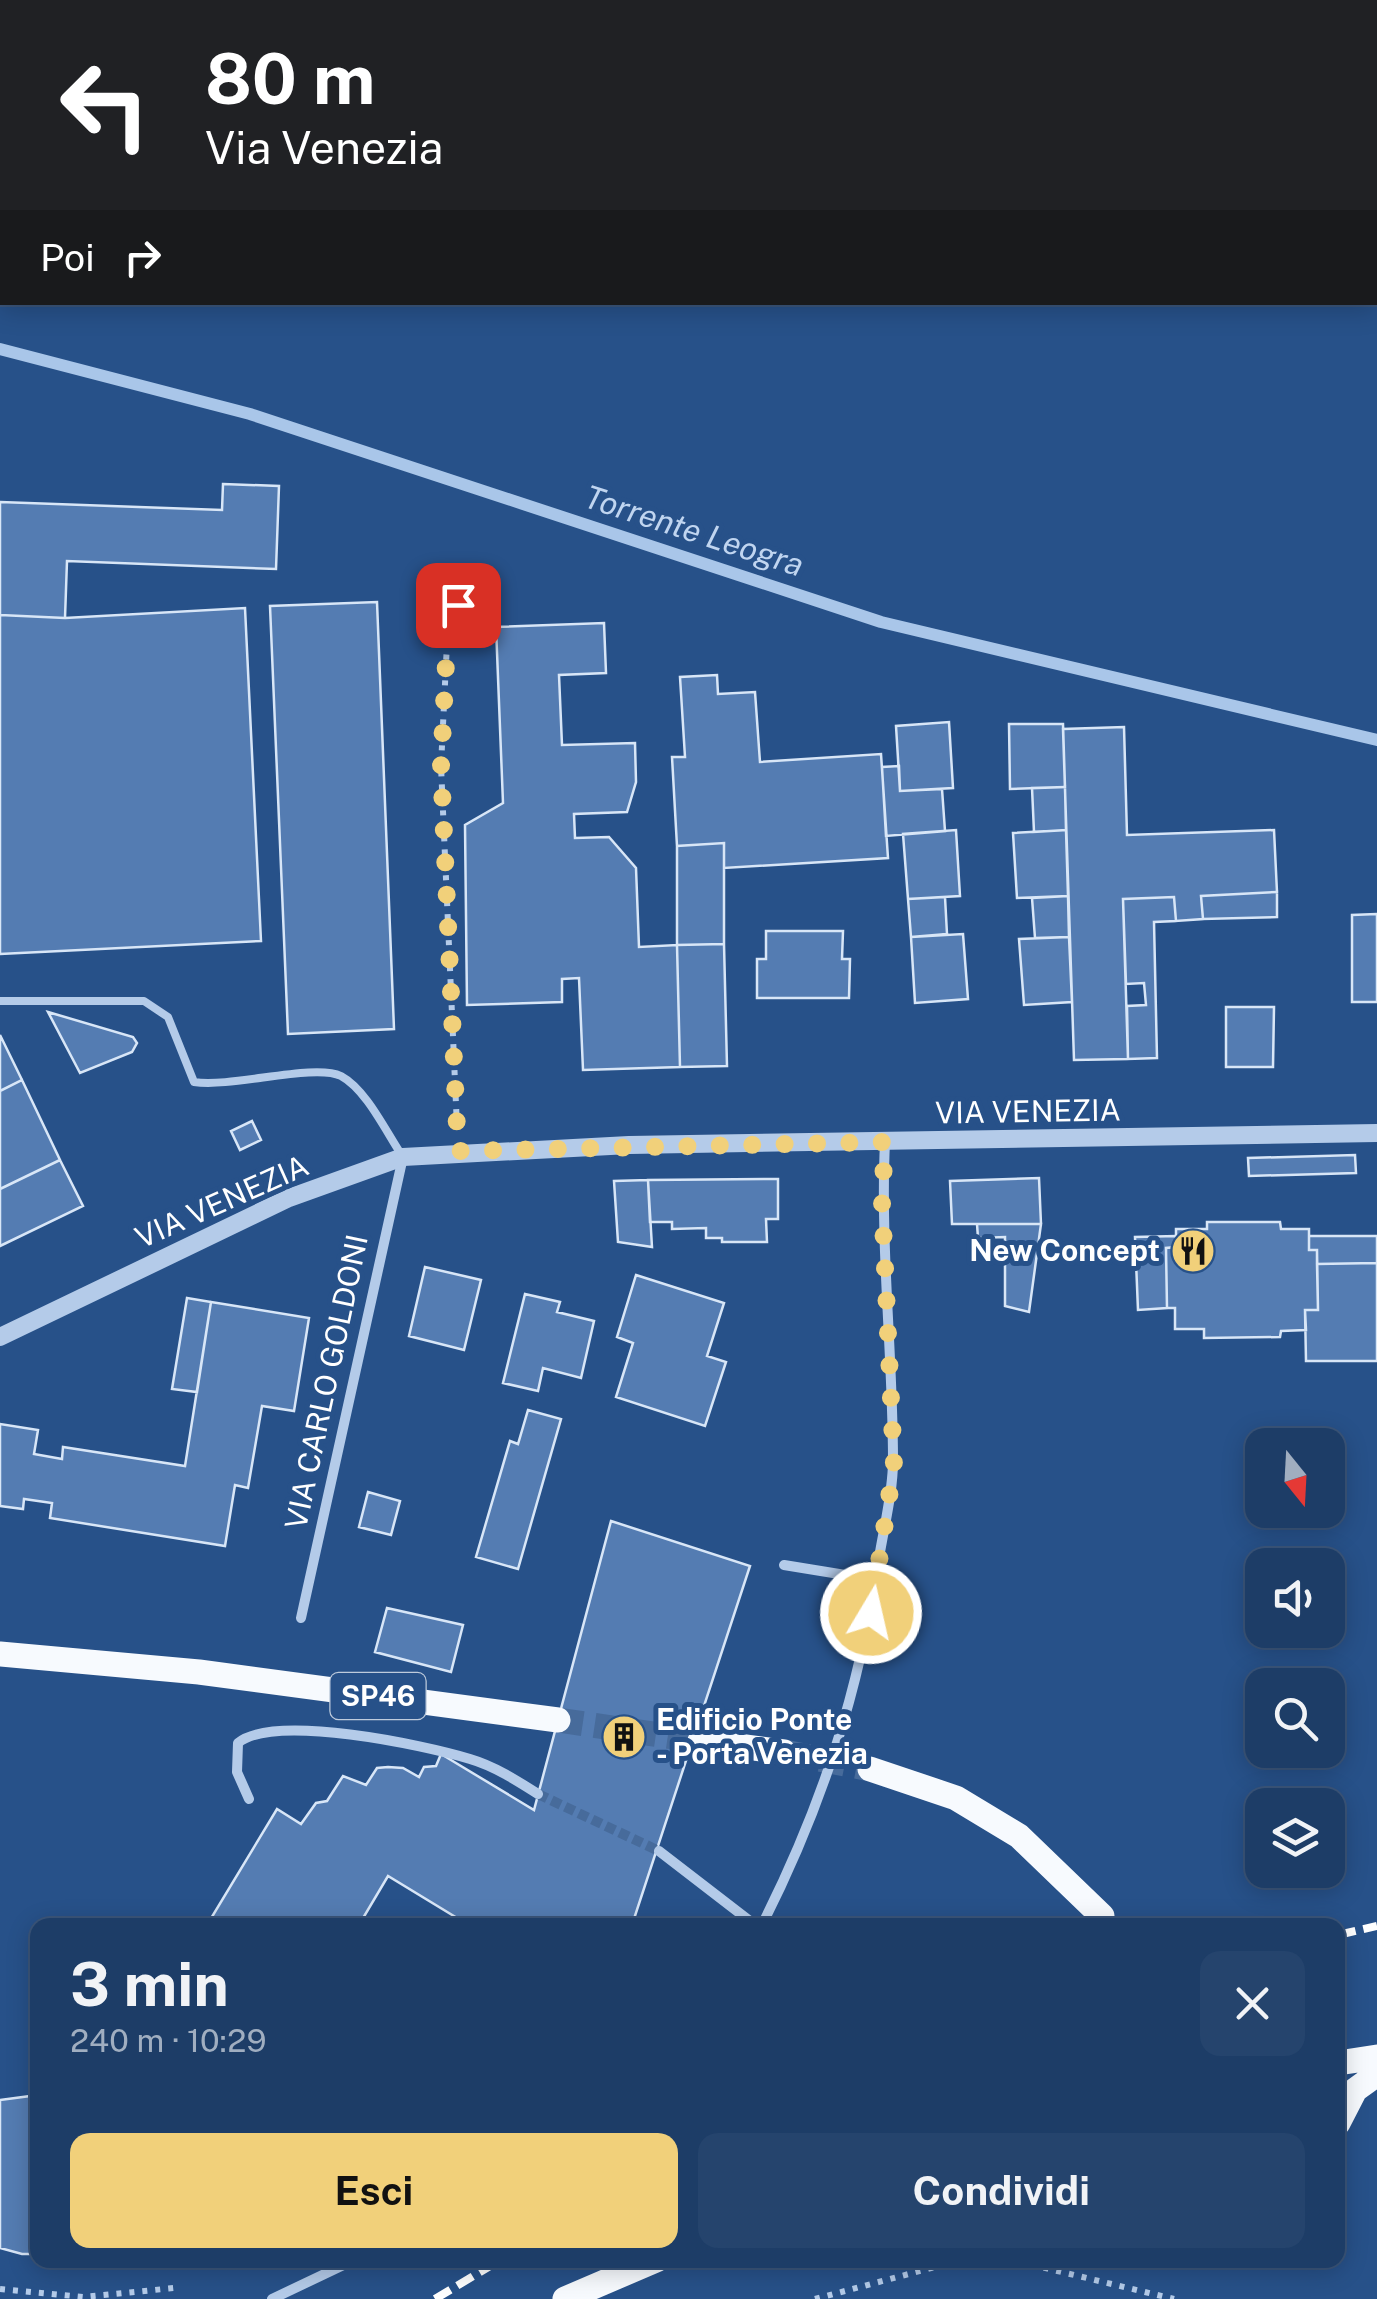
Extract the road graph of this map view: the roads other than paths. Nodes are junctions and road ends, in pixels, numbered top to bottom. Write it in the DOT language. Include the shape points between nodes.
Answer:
graph roads {
  1 [pos="0,1001"];
  2 [pos="1377,1133"];
  3 [pos="885,1142"];
  4 [pos="403,1157"];
  5 [pos="0,1337"];
  6 [pos="784,1564"];
  7 [pos="876,1580"];
  8 [pos="301,1618"];
  9 [pos="0,1654"];
  10 [pos="558,1720"];
  11 [pos="700,1741"];
  12 [pos="784,1752"];
  13 [pos="870,1769"];
  14 [pos="538,1794"];
  15 [pos="249,1799"];
  16 [pos="659,1852"];
  17 [pos="1102,1916"];
  18 [pos="749,1918"];
  19 [pos="763,1918"];
  20 [pos="1377,2057"];
  21 [pos="1345,2062"];
  22 [pos="1377,2074"];
  23 [pos="1345,2110"];
  24 [pos="337,2268"];
  25 [pos="637,2268"];
  26 [pos="272,2299"];
  27 [pos="565,2299"];
  1 -- 4 [label="lane" via="144,1002 168,1017 194,1082 341,1076"];
  2 -- 3 [label="street, VIA VENEZIA"];
  3 -- 4 [label="street, VIA VENEZIA"];
  3 -- 7 [label="street" via="894,1465"];
  4 -- 5 [label="street, VIA VENEZIA" via="289,1198"];
  4 -- 8 [label="street, VIA CARLO GOLDONI"];
  6 -- 7 [label="street"];
  7 -- 19 [label="street" via="837,1753 804,1841"];
  9 -- 10 [label="main road, SP46" via="199,1672"];
  11 -- 12 [label="main road"];
  13 -- 17 [label="main road" via="956,1798 1019,1836"];
  14 -- 15 [label="street" via="495,1769 443,1752 271,1728 238,1742 237,1772"];
  16 -- 18 [label="street"];
  20 -- 21 [label="main road"];
  22 -- 23 [label="main road" via="1356,2090"];
  24 -- 26 [label="street"];
  25 -- 27 [label="main road"];
}
